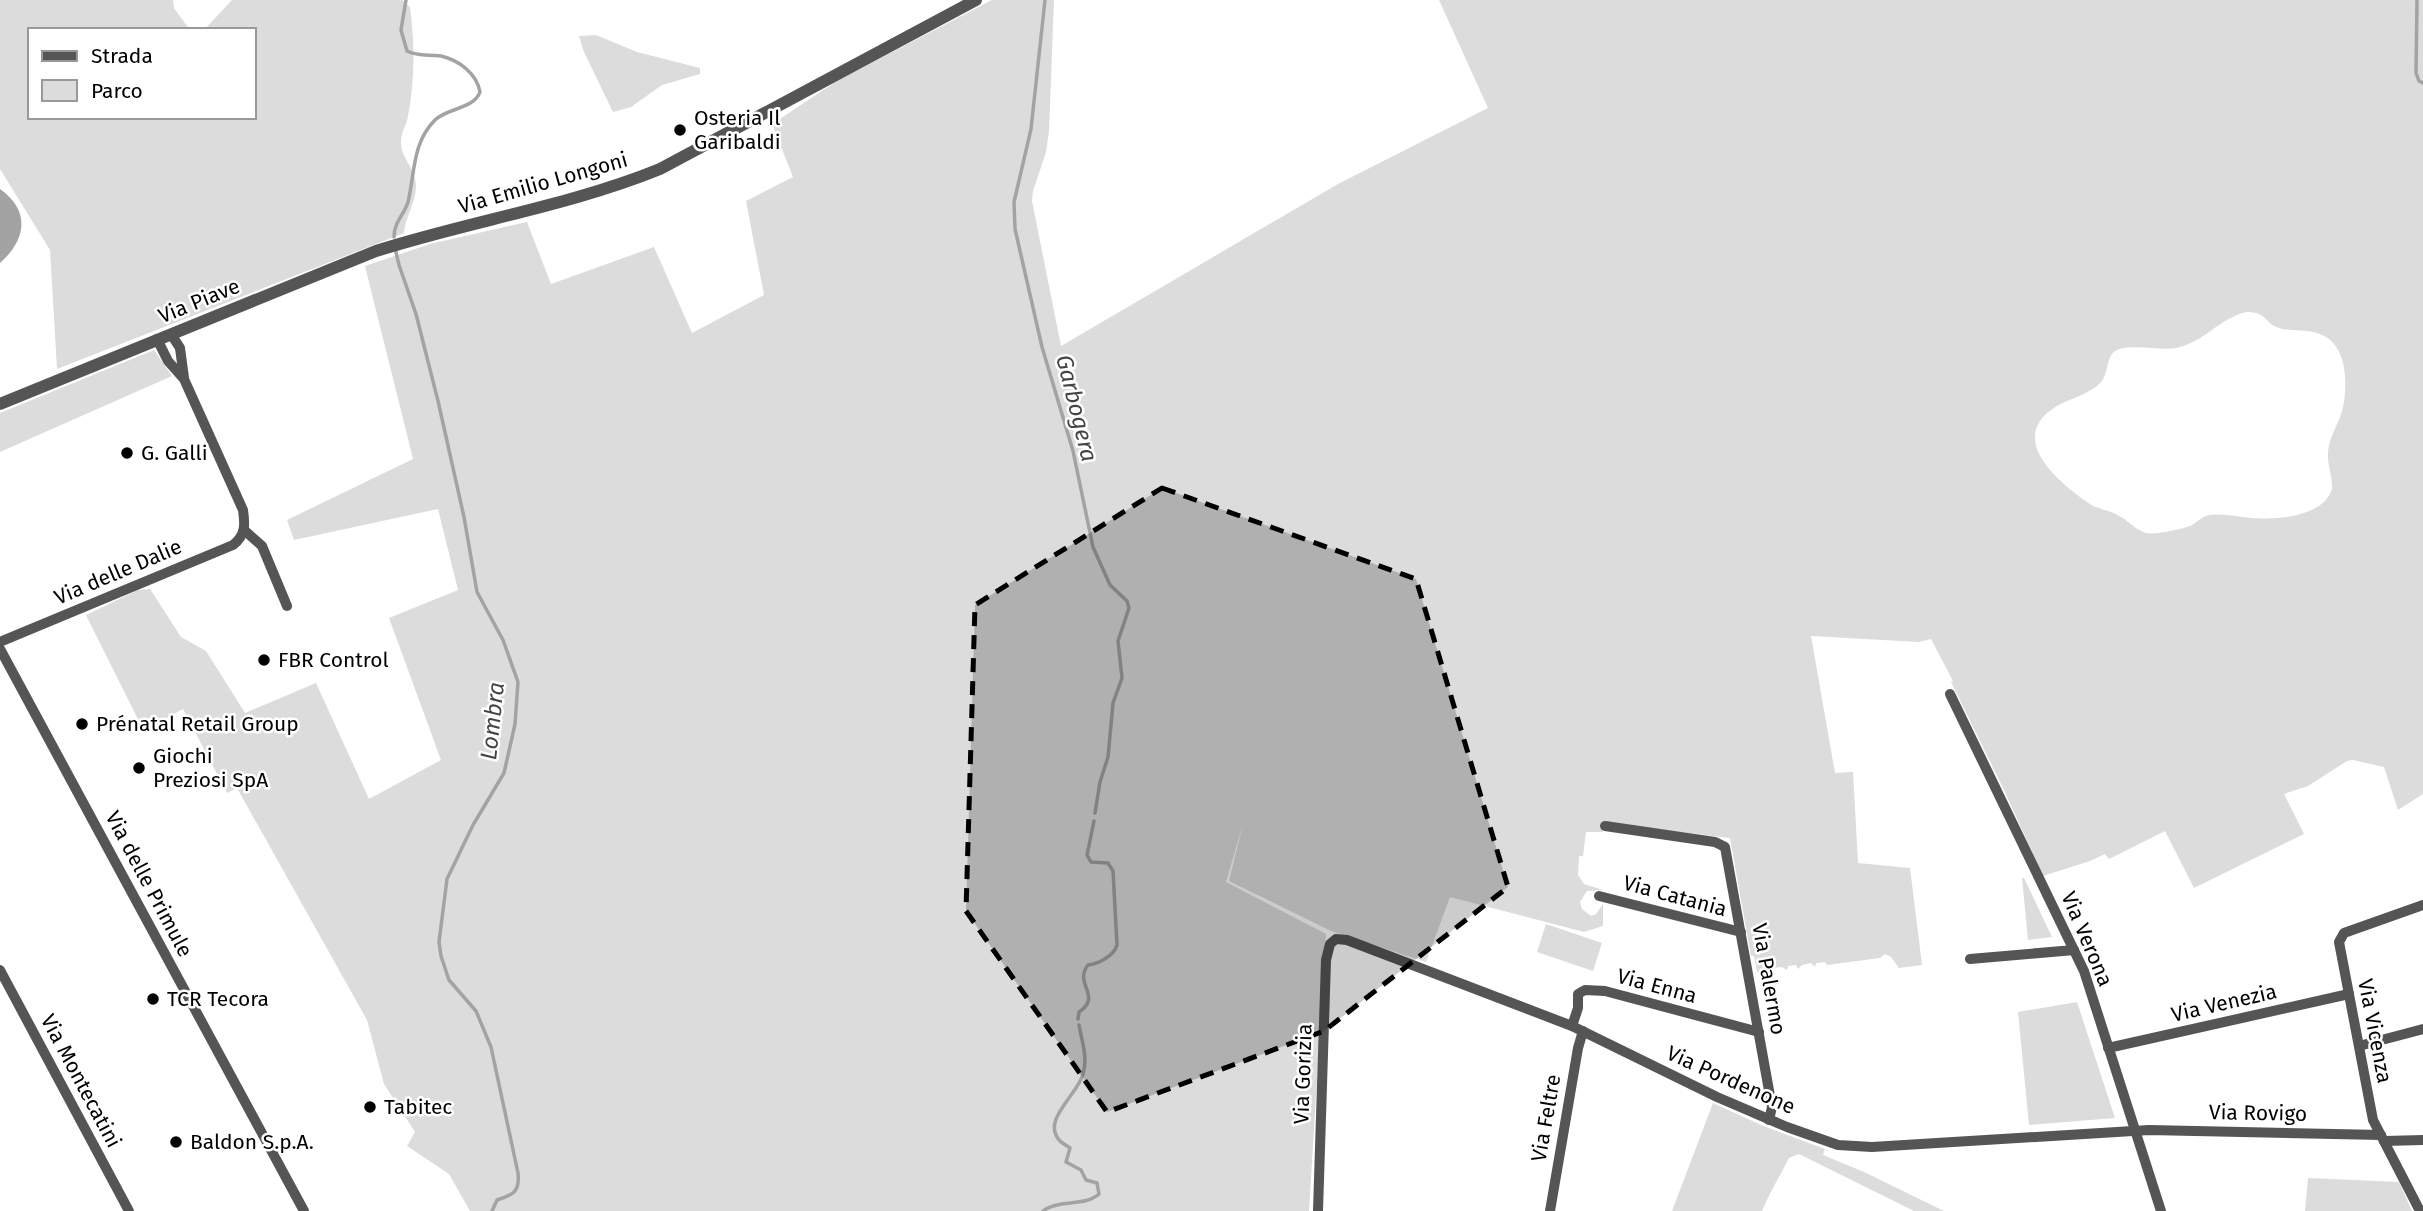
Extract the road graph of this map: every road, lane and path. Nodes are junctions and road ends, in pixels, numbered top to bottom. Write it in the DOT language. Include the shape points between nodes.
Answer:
graph roads {
  1 [pos="975,0"];
  2 [pos="415,239"];
  3 [pos="171,334"];
  4 [pos="158,339"];
  5 [pos="184,379"];
  6 [pos="0,404"];
  7 [pos="244,530"];
  8 [pos="287,606"];
  9 [pos="0,642"];
  10 [pos="0,649"];
  11 [pos="1950,694"];
  12 [pos="1605,826"];
  13 [pos="1599,896"];
  14 [pos="2423,905"];
  15 [pos="1741,932"];
  16 [pos="1333,940"];
  17 [pos="2074,950"];
  18 [pos="1970,959"];
  19 [pos="0,970"];
  20 [pos="2349,994"];
  21 [pos="1572,1026"];
  22 [pos="2423,1029"];
  23 [pos="1583,1031"];
  24 [pos="1759,1032"];
  25 [pos="2359,1046"];
  26 [pos="2108,1048"];
  27 [pos="1769,1120"];
  28 [pos="2136,1131"];
  29 [pos="2383,1138"];
  30 [pos="2423,1140"];
  31 [pos="129,1211"];
  32 [pos="304,1211"];
  33 [pos="1318,1211"];
  34 [pos="1550,1211"];
  35 [pos="2161,1211"];
  36 [pos="2420,1211"];
  1 -- 2 [label="street, Via Emilio Longoni" via="660,169 622,184"];
  2 -- 3 [label="street, Via Piave"];
  3 -- 4 [label="street, Via Piave"];
  3 -- 5 [label="street" via="180,348"];
  4 -- 5 [label="street"];
  4 -- 6 [label="street, Via Piave"];
  5 -- 7 [label="street" via="243,510"];
  7 -- 8 [label="street" via="262,546"];
  7 -- 9 [label="street, Via delle Dalie" via="233,545"];
  10 -- 32 [label="street, Via delle Primule"];
  11 -- 17 [label="street, Via Verona"];
  12 -- 15 [label="street, Via Palermo" via="1723,845"];
  13 -- 15 [label="street, Via Catania"];
  14 -- 20 [label="street, Via Vicenza" via="2341,935"];
  15 -- 24 [label="street, Via Palermo"];
  16 -- 21 [label="street, Via Pordenone" via="1347,940"];
  16 -- 33 [label="street, Via Gorizia" via="1326,963"];
  17 -- 18 [label="street"];
  17 -- 26 [label="street, Via Verona"];
  19 -- 31 [label="street, Via Montecatini"];
  20 -- 25 [label="street, Via Vicenza"];
  20 -- 26 [label="street, Via Venezia"];
  21 -- 23 [label="street, Via Pordenone"];
  21 -- 24 [label="street, Via Enna" via="1578,994 1587,990"];
  22 -- 25 [label="street"];
  23 -- 27 [label="street, Via Pordenone"];
  23 -- 34 [label="street, Via Feltre"];
  24 -- 27 [label="street, Via Palermo" via="1772,1107"];
  25 -- 29 [label="street, Via Vicenza" via="2372,1113"];
  26 -- 28 [label="street, Via Verona"];
  27 -- 28 [label="street, Via Pordenone" via="1828,1142 1862,1148"];
  28 -- 29 [label="street, Via Rovigo"];
  28 -- 35 [label="street, Via Verona"];
  29 -- 30 [label="street, Via Rovigo"];
  29 -- 36 [label="street, Via Vicenza"];
}
